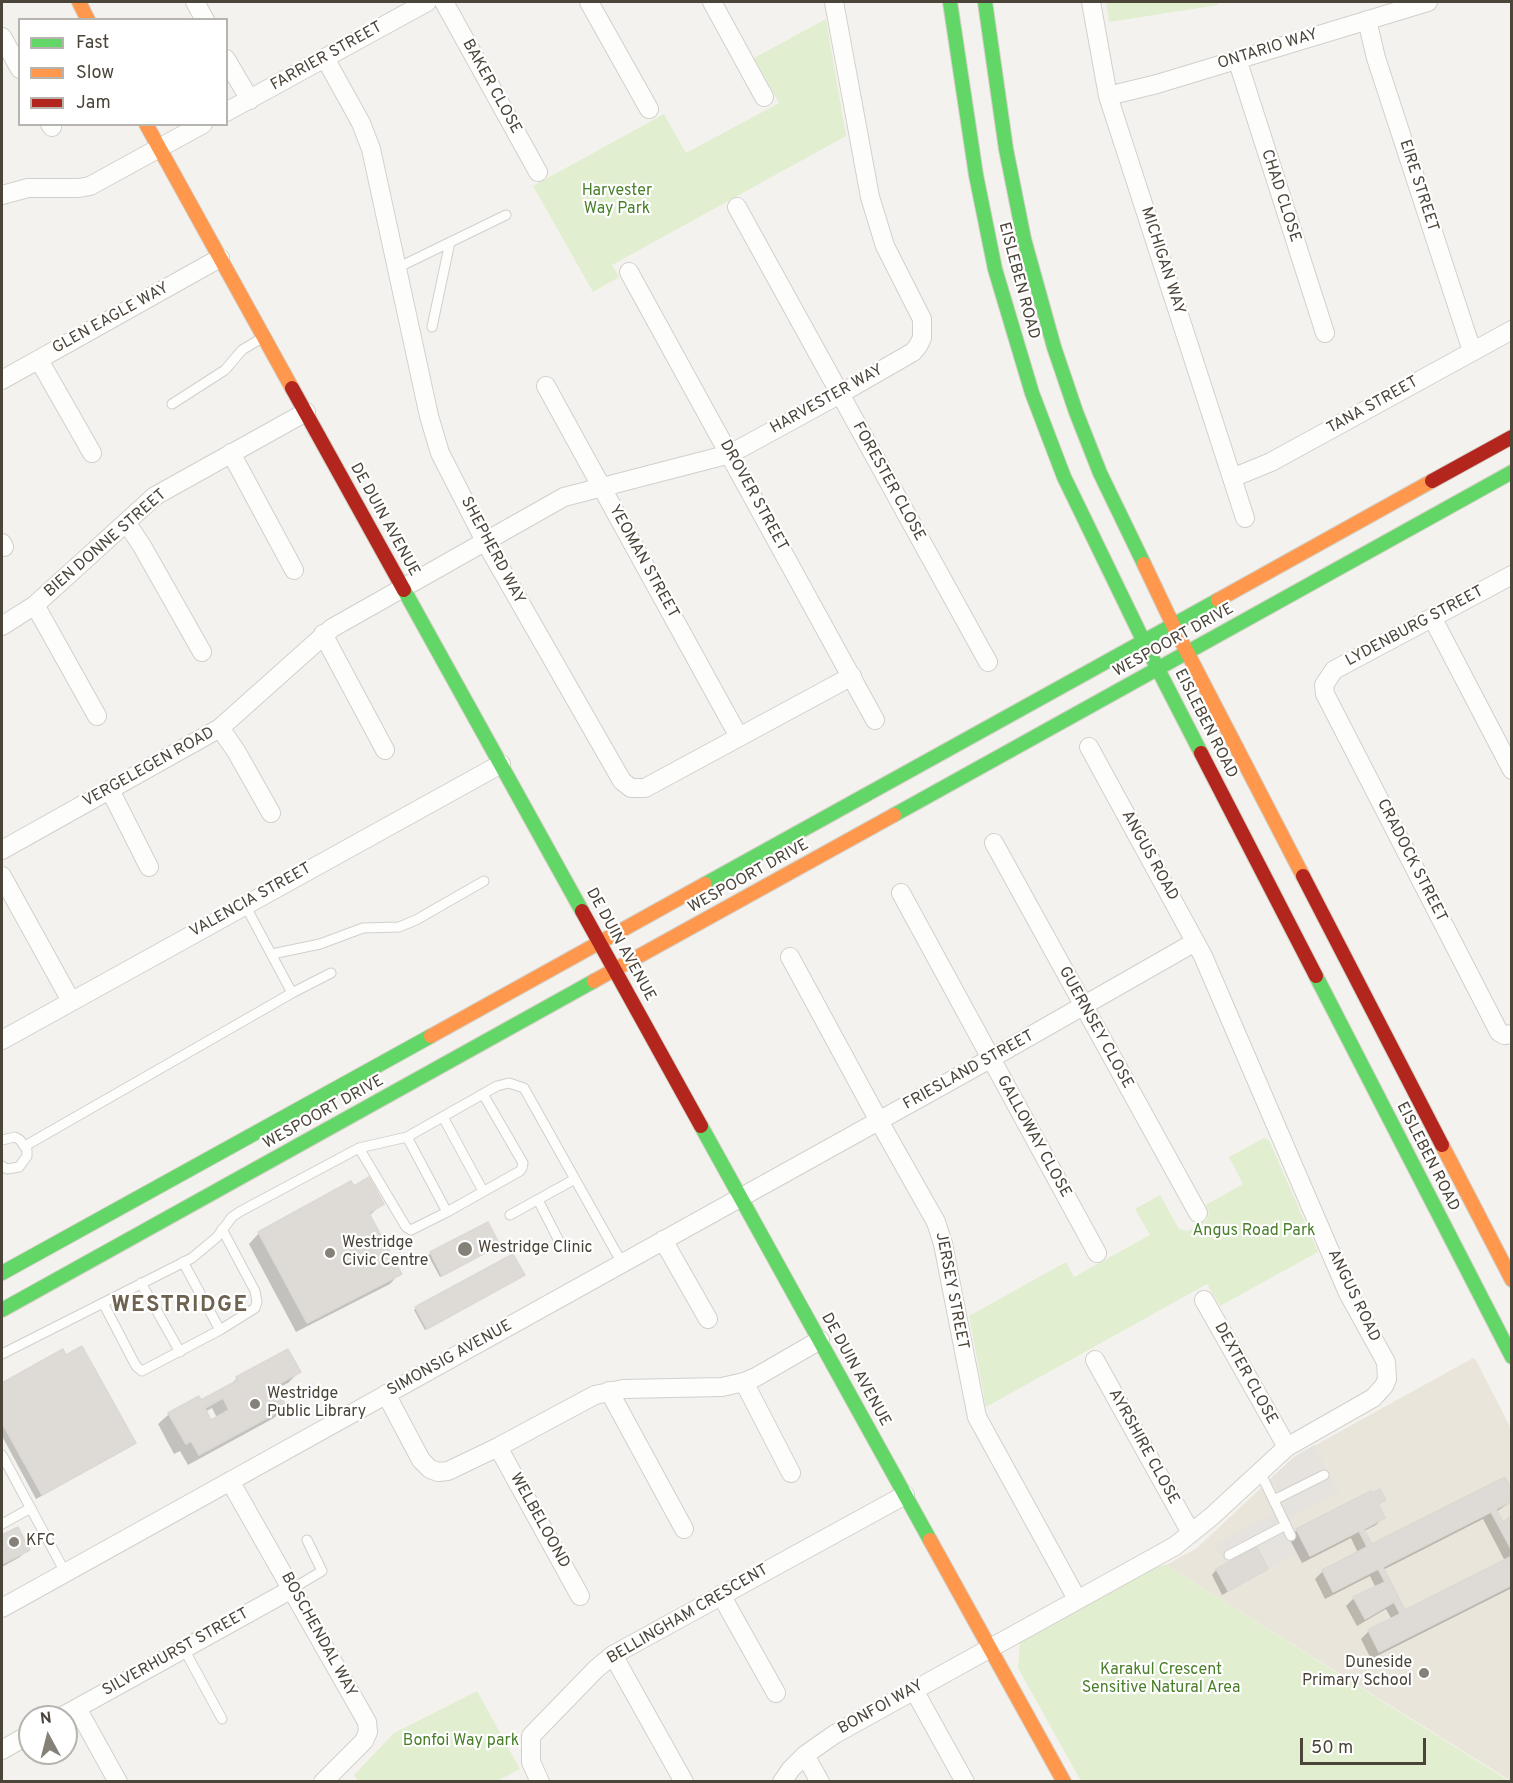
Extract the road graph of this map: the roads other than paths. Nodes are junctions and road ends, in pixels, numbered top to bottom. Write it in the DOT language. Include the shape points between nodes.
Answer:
graph roads {
  1 [pos="78,2"];
  2 [pos="195,2"];
  3 [pos="427,2"];
  4 [pos="444,2"];
  5 [pos="589,2"];
  6 [pos="712,2"];
  7 [pos="834,2"];
  8 [pos="950,2"];
  9 [pos="985,2"];
  10 [pos="1091,2"];
  11 [pos="1428,2"];
  12 [pos="87,18"];
  13 [pos="204,18"];
  14 [pos="1367,20"];
  15 [pos="2,37"];
  16 [pos="325,58"];
  17 [pos="1237,59"];
  18 [pos="228,63"];
  19 [pos="18,65"];
  20 [pos="1108,96"];
  21 [pos="764,98"];
  22 [pos="249,100"];
  23 [pos="649,109"];
  24 [pos="228,111"];
  25 [pos="147,126"];
  26 [pos="199,126"];
  27 [pos="159,148"];
  28 [pos="538,172"];
  29 [pos="2,195"];
  30 [pos="737,207"];
  31 [pos="506,215"];
  32 [pos="450,242"];
  33 [pos="220,258"];
  34 [pos="398,268"];
  35 [pos="629,272"];
  36 [pos="432,327"];
  37 [pos="1512,330"];
  38 [pos="1324,333"];
  39 [pos="264,336"];
  40 [pos="1472,351"];
  41 [pos="39,360"];
  42 [pos="2,380"];
  43 [pos="546,386"];
  44 [pos="840,394"];
  45 [pos="172,404"];
  46 [pos="306,412"];
  47 [pos="1512,437"];
  48 [pos="92,453"];
  49 [pos="231,453"];
  50 [pos="730,454"];
  51 [pos="1512,472"];
  52 [pos="1232,478"];
  53 [pos="602,487"];
  54 [pos="1245,518"];
  55 [pos="126,522"];
  56 [pos="486,543"];
  57 [pos="294,570"];
  58 [pos="1512,575"];
  59 [pos="403,588"];
  60 [pos="35,605"];
  61 [pos="1433,619"];
  62 [pos="2,626"];
  63 [pos="1173,626"];
  64 [pos="323,634"];
  65 [pos="1144,642"];
  66 [pos="202,652"];
  67 [pos="1187,652"];
  68 [pos="988,662"];
  69 [pos="1158,669"];
  70 [pos="852,676"];
  71 [pos="1324,685"];
  72 [pos="97,716"];
  73 [pos="875,720"];
  74 [pos="220,728"];
  75 [pos="740,737"];
  76 [pos="1089,747"];
  77 [pos="385,750"];
  78 [pos="501,764"];
  79 [pos="1512,770"];
  80 [pos="110,790"];
  81 [pos="271,813"];
  82 [pos="994,843"];
  83 [pos="2,850"];
  84 [pos="149,867"];
  85 [pos="2,876"];
  86 [pos="484,881"];
  87 [pos="901,893"];
  88 [pos="245,905"];
  89 [pos="600,942"];
  90 [pos="1195,942"];
  91 [pos="272,954"];
  92 [pos="790,957"];
  93 [pos="615,970"];
  94 [pos="331,973"];
  95 [pos="292,993"];
  96 [pos="71,1001"];
  97 [pos="1083,1007"];
  98 [pos="1508,1035"];
  99 [pos="2,1040"];
  100 [pos="990,1059"];
  101 [pos="483,1094"];
  102 [pos="443,1117"];
  103 [pos="879,1121"];
  104 [pos="407,1137"];
  105 [pos="2,1140"];
  106 [pos="25,1146"];
  107 [pos="359,1148"];
  108 [pos="2,1166"];
  109 [pos="575,1179"];
  110 [pos="483,1191"];
  111 [pos="741,1197"];
  112 [pos="537,1200"];
  113 [pos="447,1212"];
  114 [pos="1198,1214"];
  115 [pos="510,1215"];
  116 [pos="222,1230"];
  117 [pos="663,1240"];
  118 [pos="561,1245"];
  119 [pos="1098,1253"];
  120 [pos="183,1262"];
  121 [pos="622,1263"];
  122 [pos="2,1273"];
  123 [pos="1512,1280"];
  124 [pos="141,1283"];
  125 [pos="1204,1300"];
  126 [pos="103,1303"];
  127 [pos="2,1310"];
  128 [pos="708,1319"];
  129 [pos="220,1329"];
  130 [pos="820,1340"];
  131 [pos="180,1352"];
  132 [pos="2,1354"];
  133 [pos="1512,1358"];
  134 [pos="1095,1360"];
  135 [pos="744,1382"];
  136 [pos="609,1391"];
  137 [pos="386,1394"];
  138 [pos="498,1447"];
  139 [pos="1287,1447"];
  140 [pos="2,1455"];
  141 [pos="1260,1472"];
  142 [pos="791,1473"];
  143 [pos="1324,1474"];
  144 [pos="230,1481"];
  145 [pos="905,1495"];
  146 [pos="1274,1500"];
  147 [pos="31,1508"];
  148 [pos="2,1524"];
  149 [pos="1286,1525"];
  150 [pos="684,1529"];
  151 [pos="1191,1533"];
  152 [pos="1292,1536"];
  153 [pos="307,1540"];
  154 [pos="1229,1555"];
  155 [pos="65,1572"];
  156 [pos="292,1589"];
  157 [pos="721,1595"];
  158 [pos="580,1596"];
  159 [pos="1077,1599"];
  160 [pos="2,1608"];
  161 [pos="989,1647"];
  162 [pos="184,1649"];
  163 [pos="613,1655"];
  164 [pos="914,1690"];
  165 [pos="776,1692"];
  166 [pos="78,1707"];
  167 [pos="78,1710"];
  168 [pos="222,1719"];
  169 [pos="18,1741"];
  170 [pos="2,1750"];
  171 [pos="805,1755"];
  172 [pos="118,1782"];
  173 [pos="323,1782"];
  174 [pos="540,1782"];
  175 [pos="684,1782"];
  176 [pos="782,1782"];
  177 [pos="820,1782"];
  178 [pos="965,1782"];
  179 [pos="1064,1782"];
  1 -- 12 [label="main road"];
  2 -- 13 [label="street"];
  3 -- 16 [label="street, FARRIER STREET"];
  4 -- 28 [label="street, BAKER CLOSE"];
  5 -- 23 [label="street"];
  6 -- 21 [label="street"];
  7 -- 44 [label="street, HARVESTER WAY" via="877,226 924,329 912,352"];
  8 -- 65 [label="main road, EISLEBEN ROAD" via="981,204 1005,306 1064,477"];
  9 -- 63 [label="main road, EISLEBEN ROAD" via="1013,194 1054,347 1100,472"];
  10 -- 20 [label="street, MICHIGAN WAY"];
  11 -- 14 [label="street, ONTARIO WAY"];
  14 -- 17 [label="street, ONTARIO WAY"];
  14 -- 40 [label="street, EIRE STREET"];
  15 -- 19 [label="street"];
  16 -- 22 [label="street, FARRIER STREET"];
  16 -- 34 [label="street, SHEPHERD WAY" via="371,149"];
  17 -- 20 [label="street, ONTARIO WAY"];
  17 -- 38 [label="street, CHAD CLOSE"];
  18 -- 22 [label="street"];
  20 -- 52 [label="street, MICHIGAN WAY"];
  22 -- 24 [label="street, FARRIER STREET"];
  25 -- 27 [label="main road, DE DUIN AVENUE"];
  26 -- 27 [label="street"];
  27 -- 29 [label="street" via="90,186 28,188"];
  27 -- 33 [label="main road, DE DUIN AVENUE"];
  30 -- 44 [label="street, FORESTER CLOSE"];
  31 -- 32 [label="lane"];
  32 -- 34 [label="lane"];
  32 -- 36 [label="lane"];
  33 -- 39 [label="main road, DE DUIN AVENUE"];
  33 -- 41 [label="street, GLEN EAGLE WAY"];
  34 -- 56 [label="street, SHEPHERD WAY" via="440,453"];
  35 -- 50 [label="street, DROVER STREET"];
  37 -- 40 [label="street, TANA STREET"];
  39 -- 45 [label="lane" via="242,350 225,370"];
  39 -- 46 [label="main road, DE DUIN AVENUE"];
  40 -- 52 [label="street, TANA STREET" via="1271,462"];
  41 -- 42 [label="street, GLEN EAGLE WAY"];
  41 -- 48 [label="street"];
  43 -- 53 [label="street, YEOMAN STREET"];
  44 -- 50 [label="street, HARVESTER WAY"];
  44 -- 68 [label="street, FORESTER CLOSE"];
  46 -- 49 [label="street, BIEN DONNE STREET"];
  46 -- 59 [label="main road, DE DUIN AVENUE"];
  47 -- 63 [label="main road, WESPOORT DRIVE"];
  49 -- 55 [label="street, BIEN DONNE STREET" via="155,496"];
  49 -- 57 [label="street"];
  50 -- 53 [label="street, HARVESTER WAY"];
  50 -- 70 [label="street, DROVER STREET"];
  51 -- 67 [label="main road, WESPOORT DRIVE"];
  52 -- 54 [label="street, MICHIGAN WAY"];
  53 -- 56 [label="street, HARVESTER WAY" via="564,497"];
  53 -- 75 [label="street, YEOMAN STREET"];
  55 -- 60 [label="street, BIEN DONNE STREET"];
  55 -- 66 [label="street"];
  56 -- 59 [label="street, HARVESTER WAY"];
  56 -- 75 [label="street, SHEPHERD WAY" via="622,781 631,788 645,788"];
  58 -- 61 [label="street, LYDENBURG STREET"];
  59 -- 64 [label="street, VERGELEGEN ROAD"];
  59 -- 78 [label="main road, DE DUIN AVENUE"];
  60 -- 62 [label="street, BIEN DONNE STREET"];
  60 -- 72 [label="street"];
  61 -- 71 [label="street, LYDENBURG STREET" via="1334,670"];
  61 -- 79 [label="street"];
  63 -- 65 [label="main road, WESPOORT DRIVE"];
  63 -- 67 [label="main road, EISLEBEN ROAD"];
  64 -- 74 [label="street, VERGELEGEN ROAD"];
  64 -- 77 [label="street"];
  65 -- 69 [label="main road, EISLEBEN ROAD"];
  65 -- 89 [label="main road, WESPOORT DRIVE"];
  67 -- 69 [label="main road, WESPOORT DRIVE"];
  67 -- 123 [label="main road, EISLEBEN ROAD"];
  69 -- 93 [label="main road, WESPOORT DRIVE"];
  69 -- 133 [label="main road, EISLEBEN ROAD"];
  70 -- 73 [label="street, DROVER STREET"];
  70 -- 75 [label="street, SHEPHERD WAY"];
  71 -- 98 [label="street, CRADOCK STREET" via="1325,694 1499,1032"];
  74 -- 80 [label="street, VERGELEGEN ROAD"];
  74 -- 81 [label="street"];
  76 -- 90 [label="street, ANGUS ROAD"];
  78 -- 88 [label="street, VALENCIA STREET"];
  78 -- 89 [label="main road, DE DUIN AVENUE"];
  80 -- 83 [label="street, VERGELEGEN ROAD"];
  80 -- 84 [label="street"];
  82 -- 97 [label="street, GUERNSEY CLOSE"];
  85 -- 96 [label="street"];
  86 -- 91 [label="lane" via="399,927 363,928 320,944"];
  87 -- 100 [label="street, GALLOWAY CLOSE"];
  88 -- 91 [label="lane"];
  88 -- 96 [label="street, VALENCIA STREET"];
  89 -- 93 [label="main road, DE DUIN AVENUE"];
  89 -- 122 [label="main road, WESPOORT DRIVE"];
  90 -- 97 [label="street, FRIESLAND STREET"];
  90 -- 139 [label="street, ANGUS ROAD" via="1348,1293 1386,1362 1387,1379 1373,1398"];
  91 -- 95 [label="lane"];
  92 -- 103 [label="street, JERSEY STREET"];
  93 -- 111 [label="main road, DE DUIN AVENUE"];
  93 -- 127 [label="main road, WESPOORT DRIVE"];
  94 -- 95 [label="lane"];
  95 -- 106 [label="lane"];
  96 -- 99 [label="street, VALENCIA STREET"];
  97 -- 100 [label="street, FRIESLAND STREET"];
  97 -- 114 [label="street, GUERNSEY CLOSE"];
  100 -- 103 [label="street, FRIESLAND STREET"];
  100 -- 119 [label="street, GALLOWAY CLOSE"];
  101 -- 102 [label="lane"];
  101 -- 109 [label="lane" via="509,1083 525,1088"];
  101 -- 110 [label="lane" via="523,1166"];
  102 -- 104 [label="lane"];
  102 -- 110 [label="lane"];
  103 -- 111 [label="street, FRIESLAND STREET"];
  103 -- 159 [label="street, JERSEY STREET" via="940,1233 977,1417"];
  104 -- 107 [label="lane"];
  104 -- 113 [label="lane"];
  105 -- 106 [label="lane" via="15,1137"];
  106 -- 108 [label="lane" via="27,1156 20,1167"];
  107 -- 113 [label="lane" via="406,1227 411,1230"];
  107 -- 116 [label="lane" via="241,1211"];
  109 -- 112 [label="lane"];
  109 -- 121 [label="lane"];
  110 -- 113 [label="lane"];
  111 -- 117 [label="street, SIMONSIG AVENUE"];
  111 -- 130 [label="main road, DE DUIN AVENUE"];
  112 -- 115 [label="lane"];
  112 -- 118 [label="lane"];
  116 -- 120 [label="lane" via="210,1244"];
  116 -- 129 [label="lane" via="255,1291 257,1302 255,1308"];
  117 -- 121 [label="street, SIMONSIG AVENUE"];
  117 -- 128 [label="street"];
  120 -- 124 [label="lane"];
  120 -- 129 [label="lane"];
  121 -- 137 [label="street, SIMONSIG AVENUE"];
  124 -- 126 [label="lane"];
  124 -- 131 [label="lane"];
  125 -- 139 [label="street, DEXTER CLOSE"];
  126 -- 131 [label="lane" via="138,1369 148,1369"];
  126 -- 132 [label="lane"];
  129 -- 131 [label="lane"];
  130 -- 135 [label="street"];
  130 -- 145 [label="main road, DE DUIN AVENUE"];
  134 -- 151 [label="street, AYRSHIRE CLOSE"];
  135 -- 136 [label="street" via="722,1387"];
  135 -- 142 [label="street"];
  136 -- 138 [label="street" via="573,1405"];
  136 -- 150 [label="street"];
  137 -- 138 [label="street" via="421,1460 430,1469 447,1471"];
  137 -- 144 [label="street, SIMONSIG AVENUE"];
  138 -- 158 [label="street, WELBELOOND"];
  139 -- 141 [label="street, ANGUS ROAD"];
  140 -- 147 [label="lane"];
  141 -- 146 [label="lane"];
  141 -- 151 [label="street, ANGUS ROAD"];
  143 -- 146 [label="lane"];
  144 -- 155 [label="street, SIMONSIG AVENUE"];
  144 -- 156 [label="street, BOSCHENDAL WAY"];
  145 -- 157 [label="street, BELLINGHAM CRESCENT"];
  145 -- 161 [label="main road, DE DUIN AVENUE"];
  146 -- 149 [label="lane"];
  147 -- 148 [label="lane"];
  147 -- 155 [label="lane"];
  149 -- 152 [label="lane"];
  149 -- 154 [label="lane"];
  151 -- 159 [label="street, ANGUS ROAD" via="1175,1546"];
  153 -- 156 [label="lane" via="322,1571"];
  155 -- 160 [label="street, SIMONSIG AVENUE"];
  156 -- 162 [label="street, SILVERHURST STREET"];
  156 -- 173 [label="street, BOSCHENDAL WAY" via="368,1727 367,1737 358,1749"];
  157 -- 163 [label="street, BELLINGHAM CRESCENT"];
  157 -- 165 [label="street"];
  159 -- 161 [label="street, ANGUS ROAD"];
  161 -- 164 [label="street, BONFOI WAY"];
  161 -- 179 [label="main road, DE DUIN AVENUE"];
  162 -- 166 [label="street, SILVERHURST STREET"];
  162 -- 168 [label="lane"];
  163 -- 174 [label="street, BELLINGHAM CRESCENT" via="531,1736 531,1762"];
  163 -- 175 [label="street"];
  164 -- 171 [label="street, BONFOI WAY"];
  164 -- 178 [label="street"];
  167 -- 172 [label="street"];
  169 -- 170 [label="street"];
  171 -- 176 [label="street, BONFOI WAY"];
  171 -- 177 [label="street"];
}
